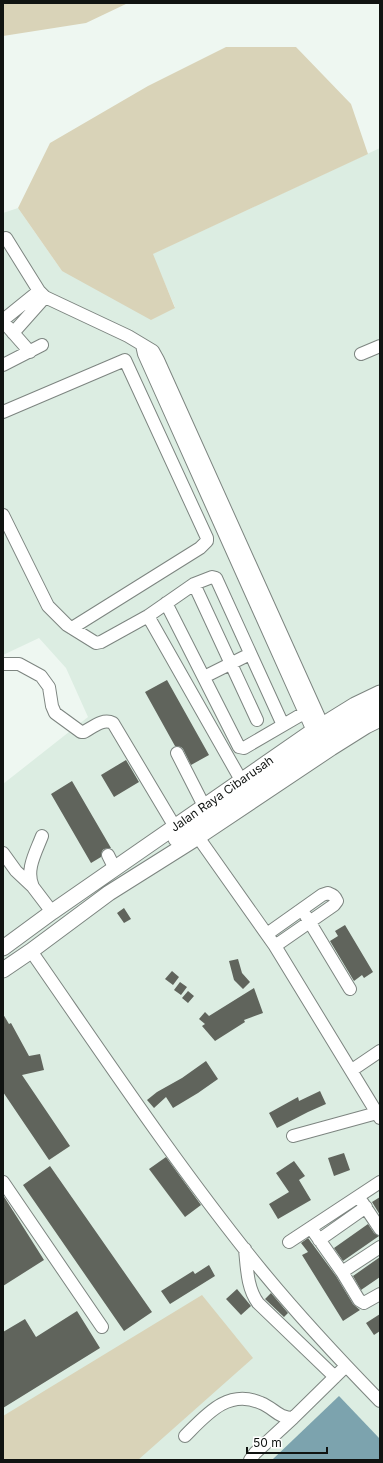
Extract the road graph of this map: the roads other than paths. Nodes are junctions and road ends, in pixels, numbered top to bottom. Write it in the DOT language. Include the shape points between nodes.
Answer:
graph roads {
  1 [pos="6,238"];
  2 [pos="42,294"];
  3 [pos="3,321"];
  4 [pos="13,333"];
  5 [pos="42,345"];
  6 [pos="380,346"];
  7 [pos="146,350"];
  8 [pos="30,352"];
  9 [pos="361,354"];
  10 [pos="125,360"];
  11 [pos="3,365"];
  12 [pos="3,412"];
  13 [pos="3,515"];
  14 [pos="194,584"];
  15 [pos="166,602"];
  16 [pos="148,616"];
  17 [pos="72,628"];
  18 [pos="250,654"];
  19 [pos="231,663"];
  20 [pos="3,664"];
  21 [pos="204,677"];
  22 [pos="380,693"];
  23 [pos="380,701"];
  24 [pos="380,708"];
  25 [pos="304,713"];
  26 [pos="380,719"];
  27 [pos="257,720"];
  28 [pos="283,725"];
  29 [pos="318,728"];
  30 [pos="177,753"];
  31 [pos="241,780"];
  32 [pos="204,806"];
  33 [pos="175,827"];
  34 [pos="42,836"];
  35 [pos="198,837"];
  36 [pos="3,853"];
  37 [pos="152,853"];
  38 [pos="108,855"];
  39 [pos="115,869"];
  40 [pos="33,887"];
  41 [pos="109,893"];
  42 [pos="68,901"];
  43 [pos="302,910"];
  44 [pos="52,912"];
  45 [pos="309,922"];
  46 [pos="267,934"];
  47 [pos="275,946"];
  48 [pos="3,948"];
  49 [pos="31,952"];
  50 [pos="3,970"];
  51 [pos="350,989"];
  52 [pos="380,1051"];
  53 [pos="352,1070"];
  54 [pos="378,1116"];
  55 [pos="293,1136"];
  56 [pos="3,1182"];
  57 [pos="380,1182"];
  58 [pos="359,1196"];
  59 [pos="366,1207"];
  60 [pos="311,1228"];
  61 [pos="380,1229"];
  62 [pos="319,1240"];
  63 [pos="289,1242"];
  64 [pos="380,1247"];
  65 [pos="245,1248"];
  66 [pos="342,1272"];
  67 [pos="380,1294"];
  68 [pos="102,1328"];
  69 [pos="346,1366"];
  70 [pos="335,1377"];
  71 [pos="380,1401"];
  72 [pos="293,1418"];
  73 [pos="185,1436"];
  74 [pos="250,1460"];
  1 -- 2 [label="street"];
  2 -- 3 [label="street"];
  2 -- 4 [label="street"];
  2 -- 7 [label="street" via="128,336"];
  3 -- 4 [label="street"];
  4 -- 8 [label="street"];
  5 -- 8 [label="street"];
  6 -- 9 [label="street"];
  7 -- 10 [label="street"];
  7 -- 25 [label="street"];
  7 -- 29 [label="street" via="158,360"];
  8 -- 11 [label="street"];
  10 -- 12 [label="street"];
  10 -- 17 [label="street" via="208,540 200,548"];
  13 -- 17 [label="street" via="44,601 53,613"];
  14 -- 15 [label="street"];
  14 -- 18 [label="street" via="212,577 216,578"];
  14 -- 19 [label="street"];
  15 -- 16 [label="street"];
  15 -- 21 [label="street"];
  16 -- 17 [label="street" via="98,643"];
  16 -- 31 [label="street"];
  18 -- 19 [label="street"];
  18 -- 28 [label="street"];
  19 -- 21 [label="street"];
  19 -- 27 [label="street"];
  20 -- 33 [label="street" via="19,664 41,676 49,687 55,713 81,732 104,721 113,723"];
  21 -- 28 [label="street" via="240,748"];
  22 -- 29 [label="main road, Jalan Raya Cibarusah"];
  23 -- 37 [label="main road, Jalan Raya Cibarusah" via="305,742"];
  24 -- 37 [label="main road, Jalan Raya Cibarusah" via="322,739"];
  25 -- 28 [label="street"];
  25 -- 29 [label="street"];
  26 -- 35 [label="main road, Jalan Raya Cibarusah" via="291,774"];
  29 -- 31 [label="main road, Jalan Raya Cibarusah"];
  30 -- 32 [label="street"];
  31 -- 32 [label="main road, Jalan Raya Cibarusah"];
  32 -- 33 [label="main road, Jalan Raya Cibarusah"];
  33 -- 39 [label="main road, Jalan Raya Cibarusah"];
  34 -- 40 [label="street" via="29,872"];
  35 -- 41 [label="main road, Jalan Raya Cibarusah"];
  35 -- 46 [label="street"];
  36 -- 40 [label="street" via="16,871"];
  37 -- 41 [label="main road, Jalan Raya Cibarusah"];
  37 -- 42 [label="main road, Jalan Raya Cibarusah" via="84,898"];
  38 -- 39 [label="street"];
  39 -- 42 [label="main road, Jalan Raya Cibarusah"];
  40 -- 44 [label="street"];
  41 -- 49 [label="main road, Jalan Raya Cibarusah"];
  42 -- 44 [label="main road, Jalan Raya Cibarusah"];
  43 -- 45 [label="street"];
  43 -- 45 [label="street" via="322,895 333,894 336,898 334,905"];
  43 -- 46 [label="street"];
  44 -- 48 [label="main road, Jalan Raya Cibarusah"];
  45 -- 47 [label="street"];
  45 -- 51 [label="street"];
  46 -- 47 [label="street"];
  47 -- 53 [label="street"];
  49 -- 50 [label="main road, Jalan Raya Cibarusah"];
  49 -- 65 [label="street" via="182,1168"];
  52 -- 53 [label="street"];
  53 -- 54 [label="street"];
  54 -- 55 [label="street"];
  56 -- 68 [label="street"];
  57 -- 58 [label="street"];
  58 -- 59 [label="street"];
  58 -- 60 [label="street"];
  59 -- 61 [label="street"];
  59 -- 62 [label="street"];
  60 -- 62 [label="street"];
  60 -- 63 [label="street"];
  62 -- 66 [label="street"];
  64 -- 66 [label="street"];
  65 -- 69 [label="street" via="262,1271"];
  65 -- 70 [label="street" via="248,1282 258,1304"];
  66 -- 67 [label="street" via="361,1302 364,1303"];
  69 -- 70 [label="street"];
  69 -- 71 [label="street"];
  70 -- 72 [label="street"];
  72 -- 73 [label="street" via="281,1416 262,1403 235,1399 222,1403 208,1413"];
  72 -- 74 [label="street" via="255,1452"];
}
